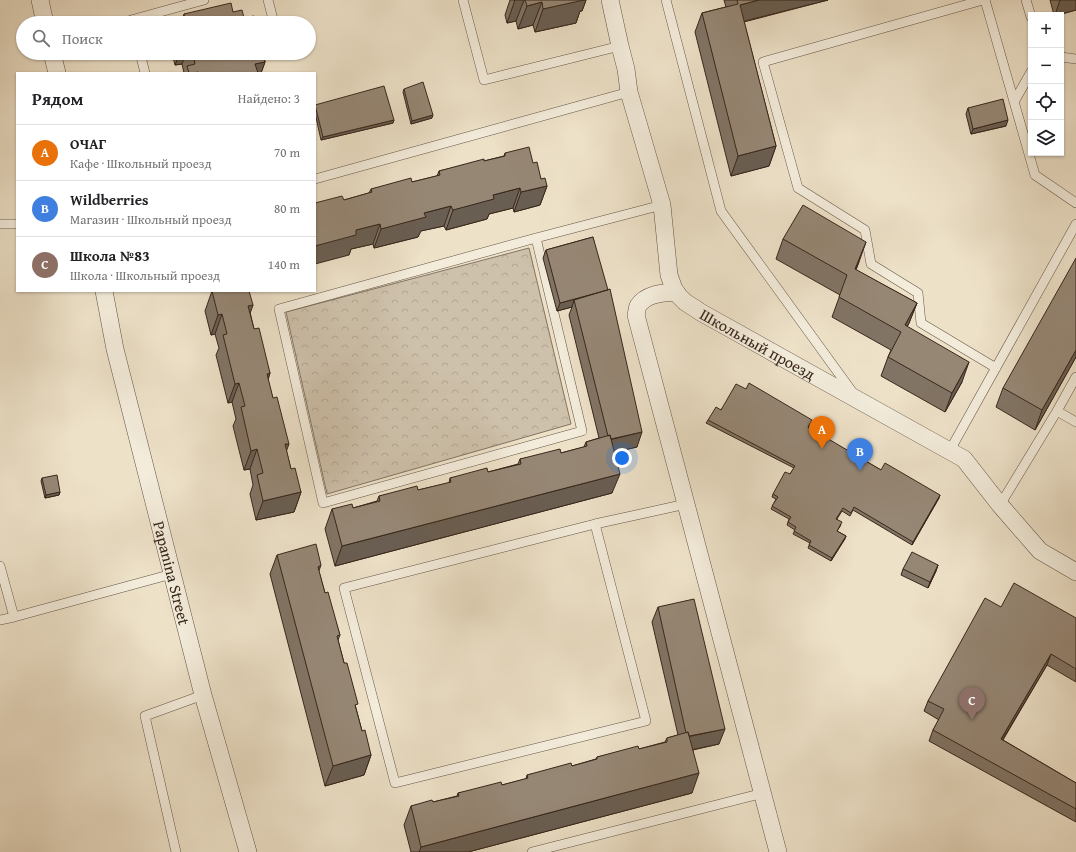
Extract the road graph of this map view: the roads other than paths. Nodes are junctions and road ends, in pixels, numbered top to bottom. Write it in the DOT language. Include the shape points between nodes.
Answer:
graph roads {
  1 [pos="40,0"];
  2 [pos="204,0"];
  3 [pos="268,0"];
  4 [pos="463,0"];
  5 [pos="610,0"];
  6 [pos="666,0"];
  7 [pos="984,0"];
  8 [pos="1026,0"];
  9 [pos="1030,12"];
  10 [pos="43,16"];
  11 [pos="146,16"];
  12 [pos="272,16"];
  13 [pos="620,46"];
  14 [pos="1064,57"];
  15 [pos="1076,59"];
  16 [pos="54,60"];
  17 [pos="142,60"];
  18 [pos="57,72"];
  19 [pos="145,72"];
  20 [pos="1028,77"];
  21 [pos="629,92"];
  22 [pos="1014,102"];
  23 [pos="316,178"];
  24 [pos="1076,203"];
  25 [pos="662,205"];
  26 [pos="0,224"];
  27 [pos="16,224"];
  28 [pos="1076,224"];
  29 [pos="536,238"];
  30 [pos="104,292"];
  31 [pos="676,292"];
  32 [pos="996,368"];
  33 [pos="1076,377"];
  34 [pos="857,399"];
  35 [pos="1057,411"];
  36 [pos="1076,422"];
  37 [pos="950,452"];
  38 [pos="686,504"];
  39 [pos="1000,505"];
  40 [pos="595,524"];
  41 [pos="0,566"];
  42 [pos="1076,572"];
  43 [pos="172,574"];
  44 [pos="14,616"];
  45 [pos="0,620"];
  46 [pos="203,695"];
  47 [pos="762,793"];
  48 [pos="176,852"];
  49 [pos="248,852"];
  50 [pos="532,852"];
  51 [pos="778,852"];
  1 -- 10 [label="street"];
  2 -- 11 [label="lane"];
  3 -- 12 [label="lane"];
  4 -- 13 [label="lane" via="484,80"];
  5 -- 13 [label="street, Школьный проезд"];
  6 -- 34 [label="lane" via="721,211"];
  7 -- 22 [label="lane"];
  7 -- 32 [label="lane" via="763,62 798,188 865,230 870,264 918,293 921,323"];
  8 -- 9 [label="lane"];
  13 -- 21 [label="street, Школьный проезд"];
  14 -- 15 [label="lane"];
  16 -- 18 [label="street"];
  17 -- 19 [label="lane"];
  20 -- 22 [label="lane"];
  21 -- 23 [label="lane"];
  21 -- 25 [label="street, Школьный проезд"];
  22 -- 24 [label="lane" via="1035,175"];
  25 -- 29 [label="lane"];
  25 -- 31 [label="street, Школьный проезд" via="669,275"];
  26 -- 27 [label="lane"];
  28 -- 32 [label="lane"];
  29 -- 29 [label="lane" via="279,309 323,503 582,431"];
  30 -- 43 [label="street, Papanina Street"];
  31 -- 34 [label="street, Школьный проезд" via="692,307"];
  31 -- 38 [label="street" via="646,298 638,306 636,315"];
  32 -- 37 [label="lane"];
  33 -- 35 [label="lane"];
  34 -- 37 [label="street, Школьный проезд"];
  35 -- 36 [label="lane"];
  35 -- 39 [label="lane"];
  37 -- 39 [label="street, Школьный проезд" via="964,459"];
  38 -- 40 [label="lane"];
  38 -- 47 [label="street"];
  39 -- 42 [label="street, Школьный проезд" via="1040,551"];
  40 -- 40 [label="lane" via="344,588 395,783 646,721"];
  41 -- 44 [label="lane"];
  43 -- 44 [label="lane"];
  43 -- 46 [label="street, Papanina Street"];
  44 -- 45 [label="lane"];
  46 -- 48 [label="lane" via="145,716"];
  46 -- 49 [label="street, Papanina Street"];
  47 -- 50 [label="lane"];
  47 -- 51 [label="street"];
}
